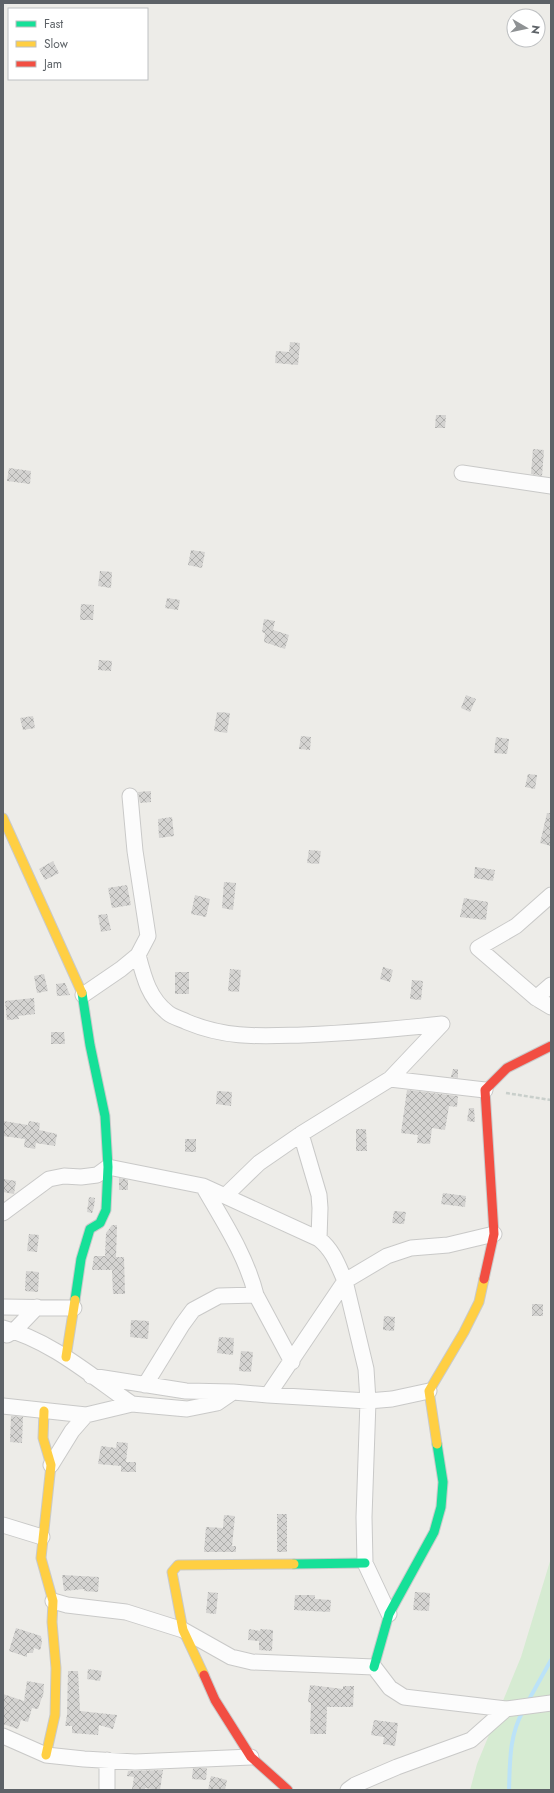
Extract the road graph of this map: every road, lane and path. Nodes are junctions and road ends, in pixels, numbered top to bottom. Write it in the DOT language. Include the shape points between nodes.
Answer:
graph roads {
  1 [pos="462,473"];
  2 [pos="551,486"];
  3 [pos="130,796"];
  4 [pos="3,818"];
  5 [pos="551,895"];
  6 [pos="138,955"];
  7 [pos="551,985"];
  8 [pos="83,995"];
  9 [pos="536,998"];
  10 [pos="551,1007"];
  11 [pos="551,1046"];
  12 [pos="390,1079"];
  13 [pos="485,1090"];
  14 [pos="551,1100"];
  15 [pos="301,1134"];
  16 [pos="108,1167"];
  17 [pos="203,1186"];
  18 [pos="225,1196"];
  19 [pos="3,1213"];
  20 [pos="494,1234"];
  21 [pos="319,1239"];
  22 [pos="345,1281"];
  23 [pos="256,1295"];
  24 [pos="3,1307"];
  25 [pos="37,1307"];
  26 [pos="74,1308"];
  27 [pos="7,1332"];
  28 [pos="66,1357"];
  29 [pos="292,1362"];
  30 [pos="92,1376"];
  31 [pos="145,1385"];
  32 [pos="429,1390"];
  33 [pos="233,1392"];
  34 [pos="268,1395"];
  35 [pos="368,1401"];
  36 [pos="132,1404"];
  37 [pos="3,1406"];
  38 [pos="44,1411"];
  39 [pos="86,1415"];
  40 [pos="51,1465"];
  41 [pos="3,1525"];
  42 [pos="42,1537"];
  43 [pos="365,1563"];
  44 [pos="53,1601"];
  45 [pos="389,1614"];
  46 [pos="183,1630"];
  47 [pos="374,1667"];
  48 [pos="551,1703"];
  49 [pos="506,1709"];
  50 [pos="3,1736"];
  51 [pos="46,1755"];
  52 [pos="251,1757"];
  53 [pos="107,1760"];
  54 [pos="107,1790"];
  55 [pos="288,1790"];
  56 [pos="348,1790"];
  1 -- 2 [label="street"];
  3 -- 6 [label="street" via="135,851 148,936"];
  4 -- 8 [label="street"];
  5 -- 9 [label="street" via="516,926 478,948"];
  6 -- 8 [label="street"];
  6 -- 12 [label="street" via="146,984 156,1002 169,1014 218,1032 250,1037 356,1033 442,1024"];
  7 -- 9 [label="street"];
  8 -- 16 [label="street" via="90,1045 105,1116"];
  9 -- 10 [label="street"];
  11 -- 13 [label="street" via="507,1068"];
  12 -- 13 [label="street"];
  12 -- 15 [label="street"];
  13 -- 14 [label="path"];
  13 -- 20 [label="street"];
  15 -- 18 [label="street" via="259,1163"];
  15 -- 21 [label="street" via="319,1195"];
  16 -- 17 [label="street"];
  16 -- 19 [label="street" via="96,1175 49,1179"];
  16 -- 26 [label="street" via="106,1210 100,1222 90,1229 81,1259"];
  17 -- 18 [label="street"];
  17 -- 23 [label="street" via="239,1249"];
  18 -- 21 [label="street"];
  20 -- 22 [label="street" via="448,1245 411,1248 387,1256"];
  20 -- 32 [label="street" via="479,1302"];
  21 -- 22 [label="street" via="337,1262"];
  22 -- 29 [label="street"];
  22 -- 35 [label="street" via="366,1369"];
  23 -- 29 [label="street"];
  23 -- 31 [label="street" via="219,1296 193,1310"];
  24 -- 25 [label="street"];
  25 -- 26 [label="street"];
  25 -- 27 [label="street"];
  26 -- 28 [label="street"];
  27 -- 28 [label="street" via="37,1340"];
  28 -- 30 [label="street"];
  29 -- 34 [label="street"];
  30 -- 31 [label="street"];
  30 -- 36 [label="street"];
  31 -- 33 [label="street" via="186,1391"];
  32 -- 35 [label="street" via="392,1399"];
  32 -- 45 [label="street" via="443,1482 441,1507 434,1532"];
  33 -- 34 [label="street"];
  33 -- 36 [label="street" via="217,1403 187,1409"];
  34 -- 35 [label="street"];
  35 -- 43 [label="street"];
  36 -- 39 [label="street"];
  37 -- 38 [label="street"];
  38 -- 39 [label="street"];
  38 -- 40 [label="street" via="43,1438"];
  39 -- 40 [label="street" via="72,1431"];
  40 -- 42 [label="street"];
  41 -- 42 [label="street"];
  42 -- 44 [label="street" via="41,1558"];
  43 -- 45 [label="street"];
  43 -- 46 [label="street" via="178,1565 172,1572"];
  44 -- 46 [label="street" via="126,1612"];
  44 -- 51 [label="street" via="55,1714"];
  45 -- 47 [label="street"];
  46 -- 47 [label="street" via="231,1657 252,1662"];
  46 -- 52 [label="street" via="215,1700"];
  47 -- 49 [label="street" via="390,1688 404,1697"];
  48 -- 49 [label="street"];
  49 -- 56 [label="street" via="472,1740 397,1767"];
  50 -- 51 [label="street"];
  51 -- 53 [label="street"];
  52 -- 53 [label="street" via="135,1762"];
  52 -- 55 [label="street"];
  53 -- 54 [label="street"];
}
